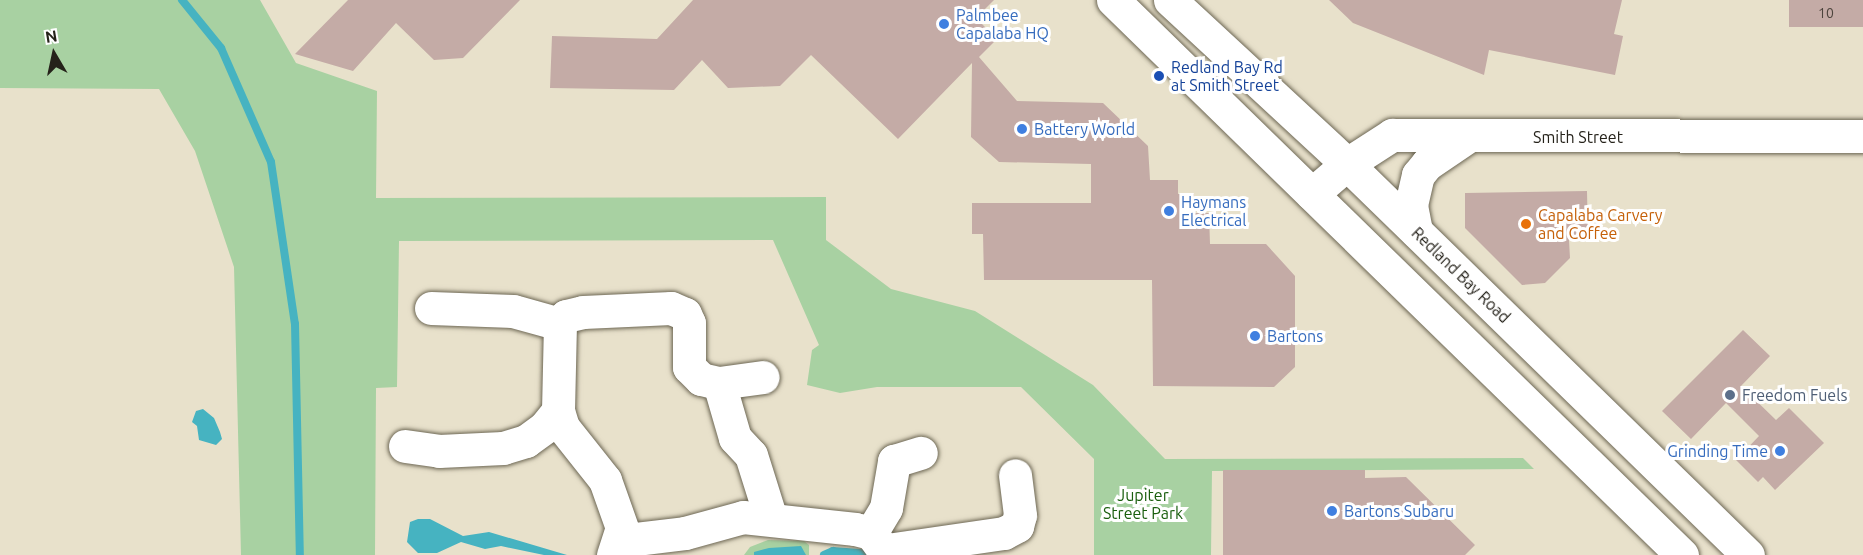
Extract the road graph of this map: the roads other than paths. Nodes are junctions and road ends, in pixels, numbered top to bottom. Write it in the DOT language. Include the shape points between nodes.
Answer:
graph roads {
  1 [pos="1113,0"];
  2 [pos="1170,0"];
  3 [pos="1863,136"];
  4 [pos="1467,137"];
  5 [pos="1347,164"];
  6 [pos="1312,194"];
  7 [pos="1416,231"];
  8 [pos="431,308"];
  9 [pos="560,324"];
  10 [pos="763,377"];
  11 [pos="719,383"];
  12 [pos="558,411"];
  13 [pos="405,447"];
  14 [pos="921,453"];
  15 [pos="1015,475"];
  16 [pos="771,519"];
  17 [pos="882,546"];
  18 [pos="616,548"];
  19 [pos="1682,555"];
  20 [pos="1749,555"];
  1 -- 6 [label="street"];
  2 -- 5 [label="street, Redland Bay Road"];
  3 -- 4 [label="street, Smith Street"];
  4 -- 5 [label="street, Smith Street" via="1392,135"];
  4 -- 7 [label="street" via="1427,164 1418,175 1411,206"];
  5 -- 6 [label="street, Smith Street"];
  5 -- 7 [label="street, Redland Bay Road"];
  6 -- 19 [label="street"];
  7 -- 20 [label="street, Redland Bay Road"];
  8 -- 9 [label="street" via="513,311"];
  9 -- 11 [label="street" via="566,316 583,312 671,308 685,314 689,323 689,367 701,379"];
  9 -- 12 [label="street"];
  10 -- 11 [label="street"];
  11 -- 16 [label="street" via="735,438 752,455"];
  12 -- 13 [label="street" via="526,441 503,448 466,451"];
  12 -- 18 [label="street" via="563,427 605,480 622,528"];
  14 -- 17 [label="street" via="894,461"];
  15 -- 17 [label="street" via="1020,515 1017,526 1004,533"];
  16 -- 17 [label="street"];
  16 -- 18 [label="street" via="743,517"];
}
